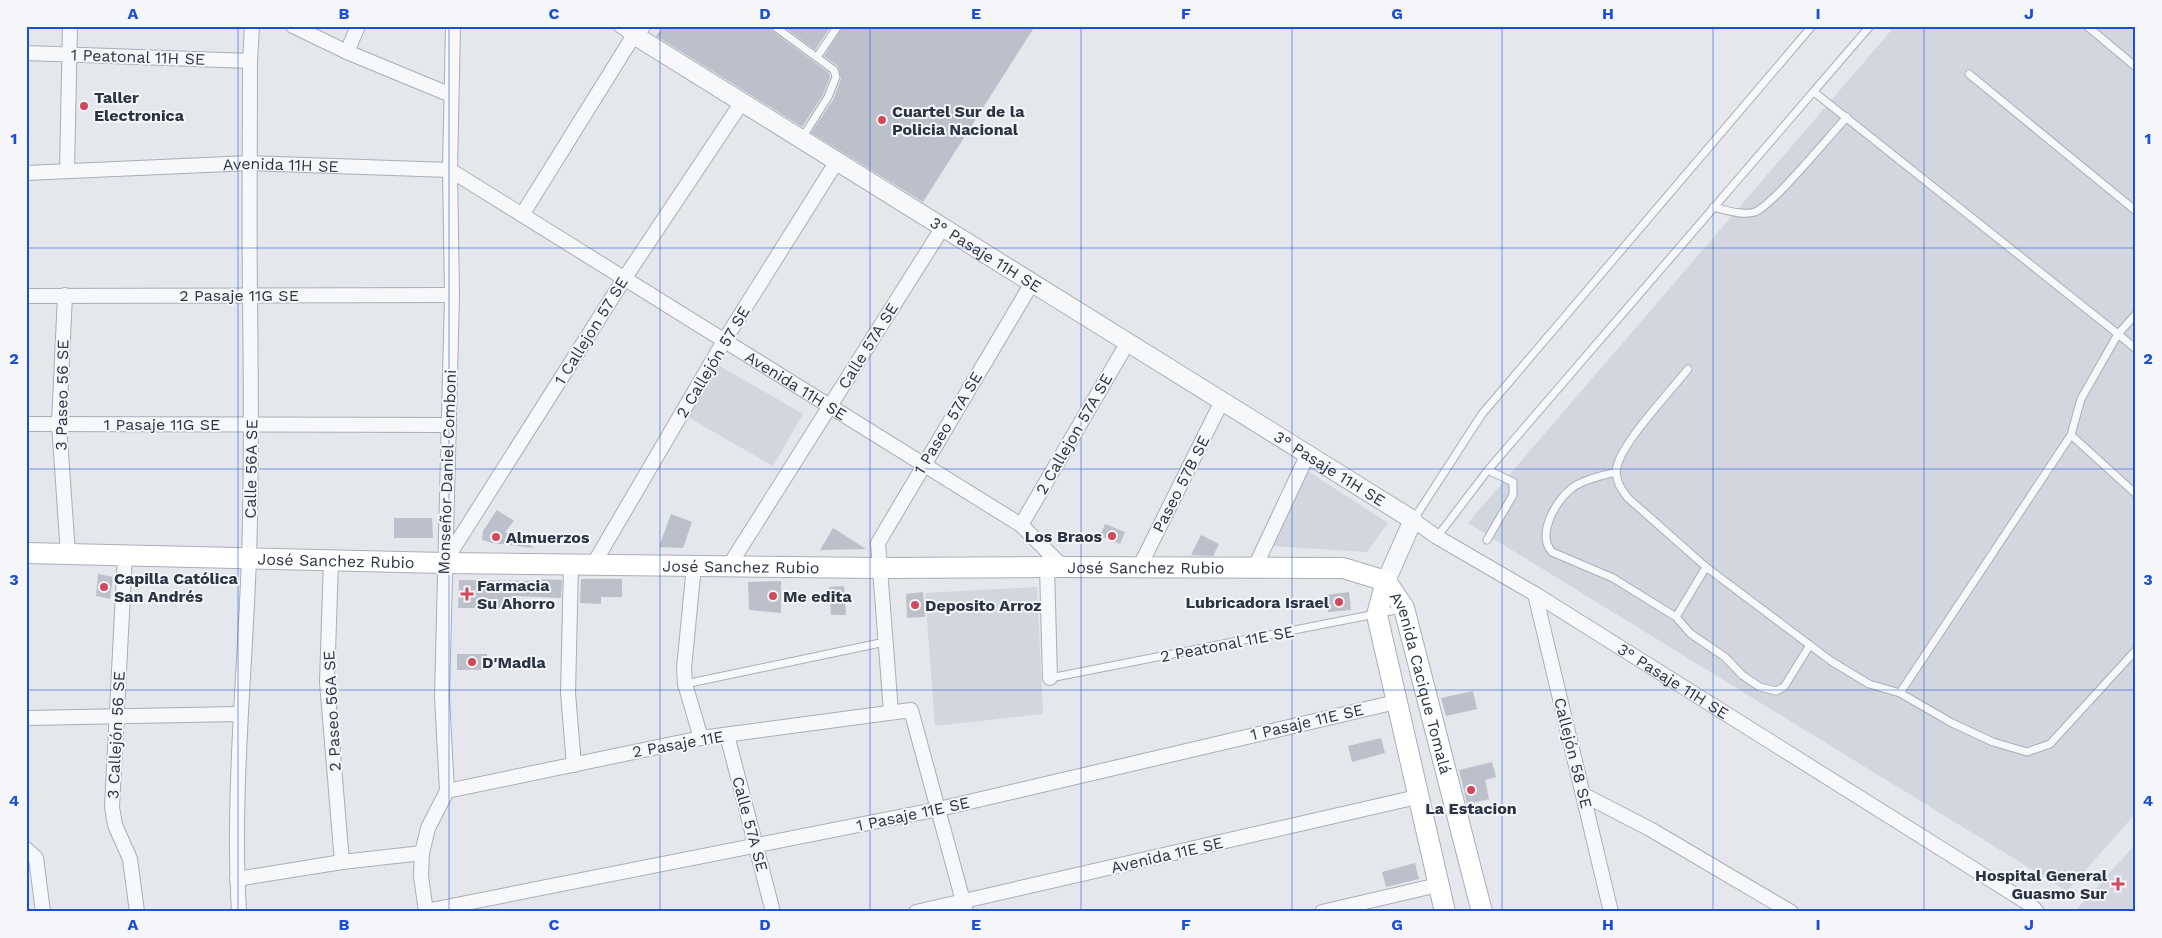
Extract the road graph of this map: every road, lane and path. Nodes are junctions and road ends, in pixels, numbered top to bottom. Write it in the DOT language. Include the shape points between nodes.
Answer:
graph roads {
  1 [pos="70,26"];
  2 [pos="252,26"];
  3 [pos="293,26"];
  4 [pos="358,26"];
  5 [pos="453,26"];
  6 [pos="774,26"];
  7 [pos="838,26"];
  8 [pos="1812,26"];
  9 [pos="1870,26"];
  10 [pos="2088,26"];
  11 [pos="632,29"];
  12 [pos="347,52"];
  13 [pos="26,53"];
  14 [pos="71,55"];
  15 [pos="817,57"];
  16 [pos="250,61"];
  17 [pos="2136,67"];
  18 [pos="1969,74"];
  19 [pos="1814,92"];
  20 [pos="451,95"];
  21 [pos="742,102"];
  22 [pos="1846,117"];
  23 [pos="802,139"];
  24 [pos="837,161"];
  25 [pos="250,163"];
  26 [pos="450,170"];
  27 [pos="67,171"];
  28 [pos="26,173"];
  29 [pos="1713,207"];
  30 [pos="2136,211"];
  31 [pos="522,215"];
  32 [pos="943,227"];
  33 [pos="624,279"];
  34 [pos="1032,283"];
  35 [pos="65,295"];
  36 [pos="250,295"];
  37 [pos="452,295"];
  38 [pos="26,296"];
  39 [pos="2136,314"];
  40 [pos="2118,334"];
  41 [pos="724,341"];
  42 [pos="1128,342"];
  43 [pos="2136,349"];
  44 [pos="1688,369"];
  45 [pos="1222,401"];
  46 [pos="830,407"];
  47 [pos="26,424"];
  48 [pos="59,424"];
  49 [pos="252,424"];
  50 [pos="448,425"];
  51 [pos="2070,435"];
  52 [pos="1308,454"];
  53 [pos="923,464"];
  54 [pos="1488,470"];
  55 [pos="1616,472"];
  56 [pos="2136,494"];
  57 [pos="1413,520"];
  58 [pos="1021,525"];
  59 [pos="1437,537"];
  60 [pos="1487,540"];
  61 [pos="26,552"];
  62 [pos="68,554"];
  63 [pos="125,555"];
  64 [pos="249,559"];
  65 [pos="331,561"];
  66 [pos="444,564"];
  67 [pos="571,565"];
  68 [pos="593,565"];
  69 [pos="694,566"];
  70 [pos="729,566"];
  71 [pos="1055,567"];
  72 [pos="1706,567"];
  73 [pos="880,568"];
  74 [pos="1139,568"];
  75 [pos="1254,569"];
  76 [pos="1386,582"];
  77 [pos="1535,594"];
  78 [pos="1404,608"];
  79 [pos="1377,615"];
  80 [pos="1676,617"];
  81 [pos="885,642"];
  82 [pos="1810,645"];
  83 [pos="2136,650"];
  84 [pos="1050,678"];
  85 [pos="685,684"];
  86 [pos="1900,693"];
  87 [pos="1396,702"];
  88 [pos="891,712"];
  89 [pos="239,714"];
  90 [pos="116,716"];
  91 [pos="26,718"];
  92 [pos="727,735"];
  93 [pos="701,738"];
  94 [pos="574,765"];
  95 [pos="447,791"];
  96 [pos="1584,795"];
  97 [pos="1417,797"];
  98 [pos="939,809"];
  99 [pos="756,846"];
  100 [pos="422,853"];
  101 [pos="31,854"];
  102 [pos="342,862"];
  103 [pos="237,880"];
  104 [pos="1438,885"];
  105 [pos="965,907"];
  106 [pos="43,912"];
  107 [pos="137,912"];
  108 [pos="239,912"];
  109 [pos="426,912"];
  110 [pos="773,912"];
  111 [pos="916,912"];
  112 [pos="1322,912"];
  113 [pos="1445,912"];
  114 [pos="1482,912"];
  115 [pos="1611,912"];
  116 [pos="1791,912"];
  117 [pos="2037,912"];
  1 -- 14 [label="street"];
  2 -- 16 [label="street, Calle 56A SE"];
  3 -- 12 [label="street"];
  4 -- 12 [label="street"];
  5 -- 20 [label="street, Monseñor Daniel Comboni"];
  6 -- 15 [label="lane"];
  7 -- 15 [label="lane"];
  8 -- 57 [label="lane" via="1482,414"];
  9 -- 19 [label="lane"];
  10 -- 17 [label="lane"];
  11 -- 21 [label="street, 3° Pasaje 11H SE"];
  11 -- 31 [label="street"];
  12 -- 20 [label="street"];
  13 -- 14 [label="street, 1 Peatonal 11H SE"];
  14 -- 16 [label="street, 1 Peatonal 11H SE"];
  14 -- 27 [label="street"];
  15 -- 23 [label="lane" via="834,70 836,77 828,97"];
  16 -- 25 [label="street, Calle 56A SE"];
  18 -- 30 [label="lane"];
  19 -- 22 [label="lane"];
  19 -- 29 [label="lane"];
  20 -- 26 [label="street, Monseñor Daniel Comboni"];
  21 -- 23 [label="street, 3° Pasaje 11H SE"];
  21 -- 33 [label="street, 1 Callejon 57 SE"];
  22 -- 29 [label="lane" via="1783,188 1757,211 1746,214"];
  22 -- 40 [label="lane"];
  23 -- 24 [label="street, 3° Pasaje 11H SE"];
  24 -- 32 [label="street, 3° Pasaje 11H SE"];
  24 -- 41 [label="street, 2 Callejón 57 SE"];
  25 -- 26 [label="street, Avenida 11H SE"];
  25 -- 27 [label="street, Avenida 11H SE"];
  25 -- 36 [label="street, Calle 56A SE"];
  26 -- 31 [label="street, Avenida 11H SE"];
  26 -- 37 [label="street, Monseñor Daniel Comboni"];
  27 -- 28 [label="street, Avenida 11H SE"];
  29 -- 54 [label="lane"];
  31 -- 33 [label="street, Avenida 11H SE"];
  32 -- 34 [label="street, 3° Pasaje 11H SE"];
  32 -- 46 [label="street, Calle 57A SE"];
  33 -- 41 [label="street, Avenida 11H SE"];
  33 -- 66 [label="street, 1 Callejon 57 SE"];
  34 -- 42 [label="street, 3° Pasaje 11H SE"];
  34 -- 53 [label="street, 1 Paseo 57A SE"];
  35 -- 36 [label="street, 2 Pasaje 11G SE"];
  35 -- 38 [label="street, 2 Pasaje 11G SE"];
  35 -- 48 [label="street, 3 Paseo 56 SE"];
  36 -- 37 [label="street, 2 Pasaje 11G SE"];
  36 -- 49 [label="street, Calle 56A SE"];
  37 -- 50 [label="street, Monseñor Daniel Comboni"];
  39 -- 40 [label="lane"];
  40 -- 43 [label="lane"];
  40 -- 51 [label="lane" via="2081,399"];
  41 -- 46 [label="street, Avenida 11H SE"];
  41 -- 68 [label="street, 2 Callejón 57 SE"];
  42 -- 45 [label="street, 3° Pasaje 11H SE"];
  42 -- 58 [label="street, 2 Callejon 57A SE"];
  44 -- 55 [label="lane" via="1629,443"];
  45 -- 52 [label="street, 3° Pasaje 11H SE"];
  45 -- 74 [label="street, Paseo 57B SE"];
  46 -- 53 [label="street, Avenida 11H SE"];
  46 -- 70 [label="street, Calle 57A SE"];
  47 -- 48 [label="street, 1 Pasaje 11G SE"];
  48 -- 49 [label="street, 1 Pasaje 11G SE"];
  48 -- 62 [label="street, 3 Paseo 56 SE"];
  49 -- 50 [label="street, 1 Pasaje 11G SE"];
  49 -- 64 [label="street, Calle 56A SE"];
  50 -- 66 [label="street, Monseñor Daniel Comboni"];
  51 -- 56 [label="lane"];
  51 -- 86 [label="lane"];
  52 -- 57 [label="street, 3° Pasaje 11H SE"];
  52 -- 75 [label="street"];
  53 -- 58 [label="street, Avenida 11H SE"];
  53 -- 73 [label="street, 1 Paseo 57A SE" via="878,543"];
  54 -- 59 [label="lane"];
  54 -- 60 [label="lane" via="1513,482 1514,488"];
  55 -- 72 [label="lane" via="1618,486 1628,498"];
  55 -- 80 [label="lane" via="1572,488 1545,531 1546,546 1552,552 1613,578"];
  57 -- 59 [label="street, 3° Pasaje 11H SE"];
  57 -- 76 [label="street"];
  58 -- 71 [label="street, Avenida 11H SE"];
  59 -- 77 [label="street, 3° Pasaje 11H SE"];
  61 -- 62 [label="main road, José Sanchez Rubio"];
  62 -- 63 [label="main road, José Sanchez Rubio"];
  63 -- 64 [label="main road, José Sanchez Rubio"];
  63 -- 90 [label="street, 3 Callejón 56 SE"];
  64 -- 65 [label="main road, José Sanchez Rubio"];
  64 -- 89 [label="street, Calle 56A SE"];
  65 -- 66 [label="main road, José Sanchez Rubio"];
  65 -- 102 [label="street, 2 Paseo 56A SE" via="327,682"];
  66 -- 67 [label="main road, José Sanchez Rubio"];
  66 -- 95 [label="street, Monseñor Daniel Comboni" via="442,697"];
  67 -- 68 [label="main road, José Sanchez Rubio"];
  67 -- 94 [label="street" via="568,693"];
  68 -- 69 [label="main road, José Sanchez Rubio"];
  69 -- 70 [label="main road, José Sanchez Rubio"];
  69 -- 85 [label="street"];
  70 -- 73 [label="main road, José Sanchez Rubio"];
  71 -- 73 [label="main road, José Sanchez Rubio"];
  71 -- 74 [label="main road, José Sanchez Rubio"];
  71 -- 84 [label="street"];
  72 -- 80 [label="lane"];
  72 -- 82 [label="lane"];
  73 -- 81 [label="street, 1 Paseo 57A SE"];
  74 -- 75 [label="main road, José Sanchez Rubio"];
  75 -- 76 [label="main road, José Sanchez Rubio" via="1343,568"];
  76 -- 78 [label="main road, Avenida Cacique Tomalá"];
  76 -- 79 [label="main road, Avenida Cacique Tomalá"];
  77 -- 96 [label="street, Callejón 58 SE"];
  77 -- 117 [label="street, 3° Pasaje 11H SE" via="2031,905"];
  78 -- 79 [label="lane, 2 Peatonal 11E SE"];
  78 -- 114 [label="main road, Avenida Cacique Tomalá"];
  79 -- 84 [label="lane, 2 Peatonal 11E SE"];
  79 -- 87 [label="main road, Avenida Cacique Tomalá"];
  80 -- 82 [label="lane" via="1742,675 1760,687 1776,691 1784,687"];
  81 -- 85 [label="lane"];
  81 -- 88 [label="street, 1 Paseo 57A SE"];
  82 -- 86 [label="lane" via="1869,684"];
  83 -- 86 [label="lane" via="2050,744 2027,752 1993,742 1952,723"];
  85 -- 93 [label="street"];
  87 -- 97 [label="main road, Avenida Cacique Tomalá"];
  87 -- 98 [label="street, 1 Pasaje 11E SE"];
  88 -- 92 [label="street, 2 Pasaje 11E"];
  88 -- 98 [label="street, 2 Pasaje 11E" via="911,710"];
  89 -- 90 [label="street"];
  89 -- 103 [label="street, Calle 56A SE"];
  90 -- 91 [label="street"];
  90 -- 107 [label="street, 3 Callejón 56 SE" via="112,807 115,825 130,859"];
  92 -- 93 [label="street, 2 Pasaje 11E"];
  92 -- 99 [label="street, Calle 57A SE"];
  93 -- 94 [label="street, 2 Pasaje 11E"];
  94 -- 95 [label="street, 2 Pasaje 11E"];
  95 -- 100 [label="street" via="428,828"];
  96 -- 115 [label="street, Callejón 58 SE"];
  96 -- 116 [label="street" via="1650,829"];
  97 -- 104 [label="main road, Avenida Cacique Tomalá"];
  97 -- 105 [label="street, Avenida 11E SE"];
  98 -- 99 [label="street, 1 Pasaje 11E SE"];
  98 -- 105 [label="street"];
  99 -- 109 [label="street, 1 Pasaje 11E SE"];
  99 -- 110 [label="street, Calle 57A SE"];
  100 -- 102 [label="street"];
  100 -- 109 [label="street" via="421,876"];
  101 -- 106 [label="street"];
  102 -- 103 [label="street"];
  103 -- 108 [label="street, Calle 56A SE"];
  104 -- 112 [label="street"];
  104 -- 113 [label="main road, Avenida Cacique Tomalá"];
  105 -- 111 [label="street, Avenida 11E SE"];
}
